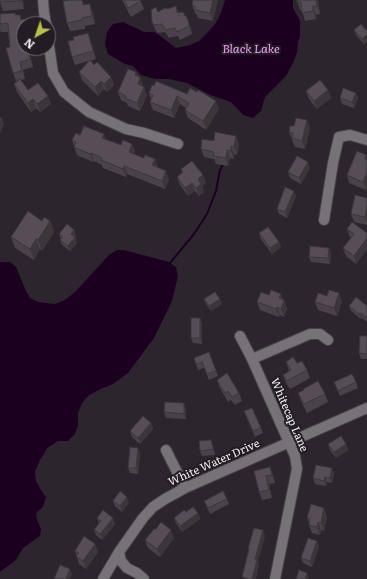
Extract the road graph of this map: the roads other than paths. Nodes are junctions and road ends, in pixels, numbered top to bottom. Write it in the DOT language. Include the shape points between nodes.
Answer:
graph roads {
  1 [pos="43,0"];
  2 [pos="45,16"];
  3 [pos="50,56"];
  4 [pos="367,140"];
  5 [pos="178,144"];
  6 [pos="324,220"];
  7 [pos="240,336"];
  8 [pos="328,340"];
  9 [pos="252,359"];
  10 [pos="367,408"];
  11 [pos="288,443"];
  12 [pos="166,450"];
  13 [pos="185,488"];
  14 [pos="119,552"];
  15 [pos="103,579"];
  16 [pos="144,579"];
  17 [pos="275,579"];
  1 -- 2 [label="street"];
  3 -- 5 [label="street" via="53,73 64,92 89,112 126,129"];
  4 -- 6 [label="street" via="350,135 339,137"];
  7 -- 9 [label="street, Whitecap Lane"];
  8 -- 9 [label="street" via="320,334 310,334"];
  9 -- 11 [label="street, Whitecap Lane"];
  10 -- 11 [label="street, White Water Drive"];
  11 -- 13 [label="street, White Water Drive"];
  11 -- 17 [label="street, Whitecap Lane" via="295,456 297,469"];
  12 -- 13 [label="street"];
  13 -- 14 [label="street, White Water Drive" via="153,507"];
  14 -- 15 [label="street, White Water Drive"];
  14 -- 16 [label="street" via="121,561 127,568"];
}
